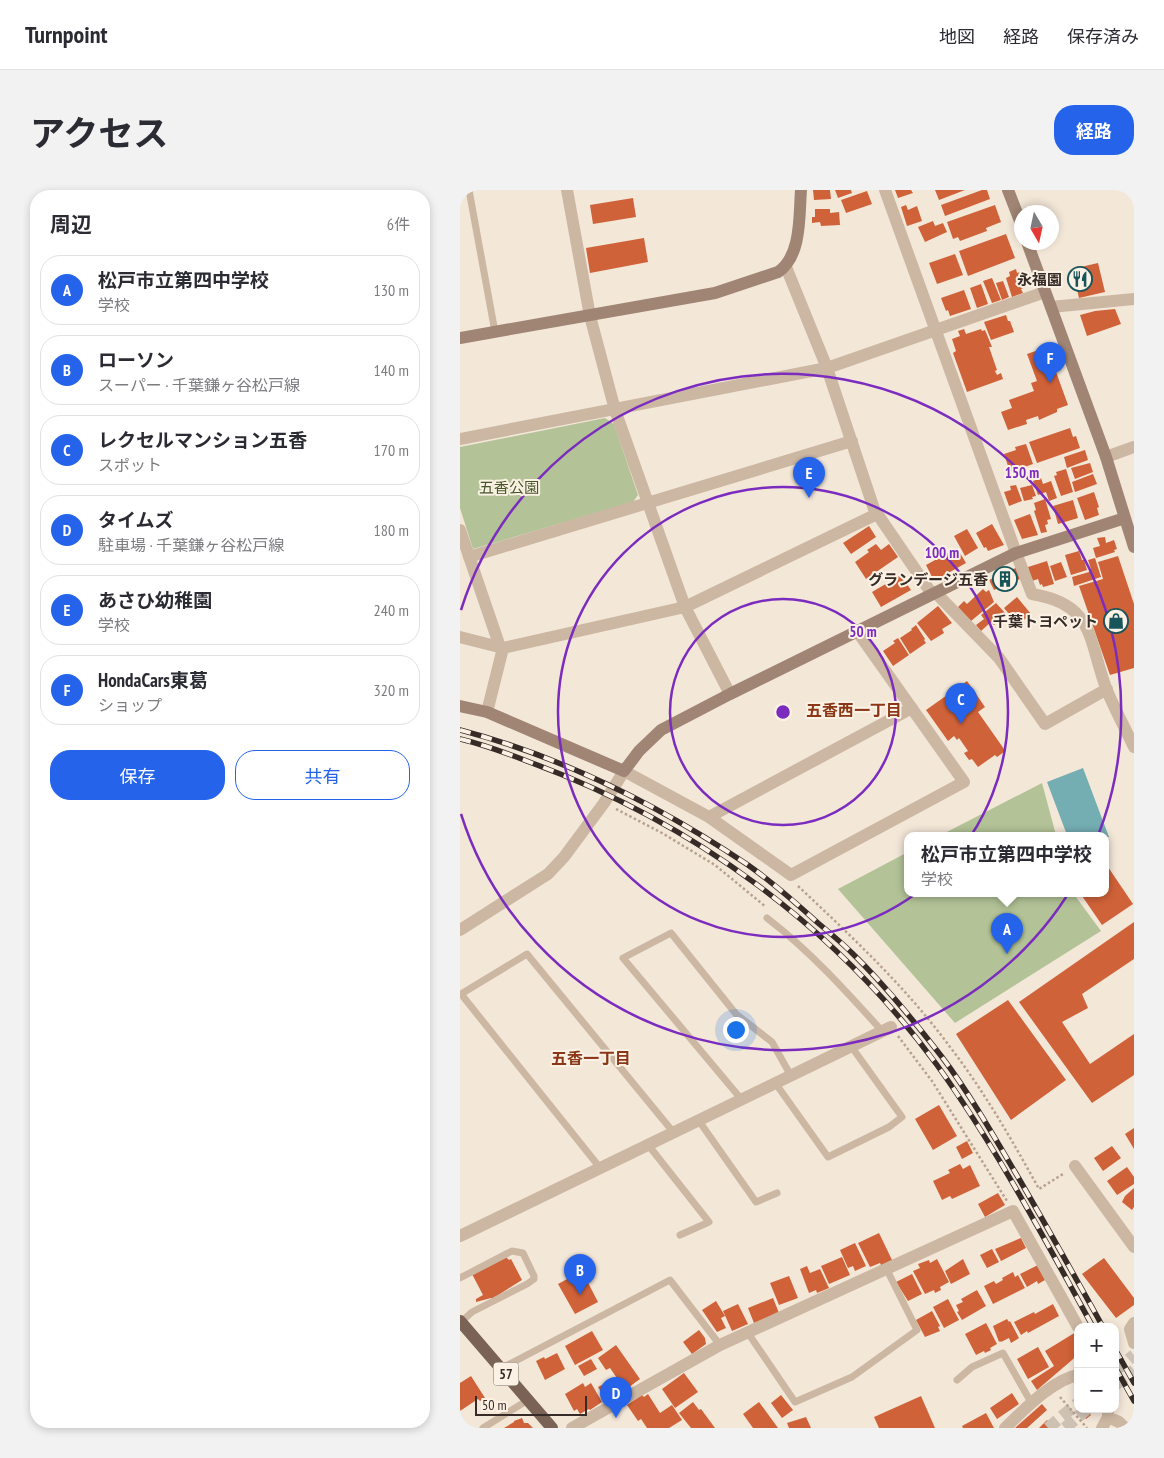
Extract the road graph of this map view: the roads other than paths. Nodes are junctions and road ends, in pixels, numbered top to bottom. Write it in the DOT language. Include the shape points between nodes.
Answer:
graph roads {
  1 [pos="469,190"];
  2 [pos="567,190"];
  3 [pos="801,190"];
  4 [pos="886,190"];
  5 [pos="1008,190"];
  6 [pos="1014,205"];
  7 [pos="1030,250"];
  8 [pos="786,267"];
  9 [pos="1045,292"];
  10 [pos="1134,299"];
  11 [pos="1051,307"];
  12 [pos="590,316"];
  13 [pos="936,331"];
  14 [pos="495,332"];
  15 [pos="460,338"];
  16 [pos="827,368"];
  17 [pos="615,410"];
  18 [pos="460,439"];
  19 [pos="852,441"];
  20 [pos="1134,447"];
  21 [pos="1106,457"];
  22 [pos="647,503"];
  23 [pos="877,514"];
  24 [pos="1125,518"];
  25 [pos="460,530"];
  26 [pos="1134,547"];
  27 [pos="1016,553"];
  28 [pos="469,557"];
  29 [pos="934,593"];
  30 [pos="685,607"];
  31 [pos="857,631"];
  32 [pos="460,637"];
  33 [pos="501,648"];
  34 [pos="1107,689"];
  35 [pos="730,694"];
  36 [pos="460,706"];
  37 [pos="912,708"];
  38 [pos="487,712"];
  39 [pos="1134,747"];
  40 [pos="624,771"];
  41 [pos="709,818"];
  42 [pos="767,918"];
  43 [pos="460,930"];
  44 [pos="886,1029"];
  45 [pos="851,1046"];
  46 [pos="791,1076"];
  47 [pos="776,1084"];
  48 [pos="742,1100"];
  49 [pos="699,1121"];
  50 [pos="674,1133"];
  51 [pos="649,1146"];
  52 [pos="1075,1166"];
  53 [pos="601,1168"];
  54 [pos="777,1192"];
  55 [pos="680,1235"];
  56 [pos="460,1236"];
  57 [pos="1134,1247"];
  58 [pos="887,1270"];
  59 [pos="460,1278"];
  60 [pos="460,1322"];
  61 [pos="1076,1323"];
  62 [pos="1134,1323"];
  63 [pos="748,1333"];
  64 [pos="1134,1342"];
  65 [pos="720,1345"];
  66 [pos="502,1368"];
  67 [pos="1074,1376"];
  68 [pos="957,1380"];
  69 [pos="528,1400"];
  70 [pos="1032,1404"];
  71 [pos="1106,1418"];
  72 [pos="482,1428"];
  73 [pos="552,1428"];
  74 [pos="572,1428"];
  75 [pos="1005,1428"];
  76 [pos="1125,1428"];
  1 -- 14 [label="lane"];
  2 -- 12 [label="street"];
  3 -- 8 [label="street" via="798,239"];
  4 -- 13 [label="street"];
  5 -- 6 [label="street"];
  7 -- 9 [label="street"];
  8 -- 12 [label="street" via="715,293"];
  8 -- 16 [label="street"];
  9 -- 11 [label="street"];
  9 -- 13 [label="street"];
  10 -- 11 [label="street"];
  11 -- 21 [label="street"];
  12 -- 14 [label="street"];
  12 -- 17 [label="street"];
  13 -- 16 [label="street"];
  13 -- 27 [label="street"];
  14 -- 15 [label="street"];
  16 -- 17 [label="street"];
  16 -- 19 [label="street"];
  17 -- 18 [label="street"];
  17 -- 22 [label="street"];
  19 -- 22 [label="street"];
  19 -- 23 [label="street"];
  20 -- 21 [label="street"];
  21 -- 24 [label="street"];
  22 -- 28 [label="street"];
  22 -- 30 [label="street"];
  23 -- 29 [label="street"];
  23 -- 30 [label="street"];
  24 -- 26 [label="street"];
  24 -- 27 [label="street"];
  25 -- 28 [label="street"];
  27 -- 29 [label="street"];
  27 -- 34 [label="street" via="1032,594 1058,600 1080,615 1087,626"];
  28 -- 33 [label="street"];
  29 -- 31 [label="street"];
  29 -- 34 [label="street" via="999,658 1045,724"];
  30 -- 33 [label="street"];
  30 -- 35 [label="street"];
  31 -- 35 [label="street"];
  31 -- 37 [label="street"];
  32 -- 33 [label="street"];
  33 -- 38 [label="street"];
  34 -- 39 [label="street"];
  35 -- 40 [label="street" via="661,730"];
  36 -- 38 [label="street"];
  37 -- 41 [label="street"];
  37 -- 41 [label="street" via="964,782 791,875"];
  38 -- 40 [label="street"];
  40 -- 41 [label="street"];
  40 -- 43 [label="street" via="604,803 548,874"];
  42 -- 44 [label="lane" via="793,938"];
  44 -- 45 [label="street"];
  45 -- 46 [label="street"];
  45 -- 47 [label="lane" via="902,1117 889,1127 828,1157"];
  46 -- 47 [label="street"];
  46 -- 48 [label="lane" via="772,1042 736,1014 671,933 623,958"];
  47 -- 48 [label="street"];
  48 -- 49 [label="street"];
  49 -- 50 [label="street"];
  49 -- 54 [label="lane" via="756,1202"];
  50 -- 51 [label="street"];
  50 -- 53 [label="lane" via="527,954 461,994"];
  51 -- 53 [label="street"];
  51 -- 55 [label="lane" via="709,1222"];
  52 -- 57 [label="street"];
  53 -- 56 [label="street"];
  58 -- 61 [label="street" via="1013,1211"];
  58 -- 63 [label="street"];
  58 -- 63 [label="lane" via="916,1330 852,1376 795,1402"];
  59 -- 60 [label="lane" via="512,1251 523,1253 534,1276 527,1284 472,1312"];
  60 -- 66 [label="main road, 57"];
  62 -- 64 [label="street" via="1130,1329"];
  63 -- 65 [label="street"];
  65 -- 66 [label="lane" via="670,1280"];
  65 -- 74 [label="street"];
  66 -- 69 [label="main road, 57"];
  67 -- 70 [label="street" via="1068,1377"];
  68 -- 70 [label="lane" via="972,1368 1003,1353"];
  69 -- 72 [label="lane"];
  69 -- 73 [label="main road, 57"];
  70 -- 75 [label="street"];
  71 -- 76 [label="street" via="1119,1422"];
}
